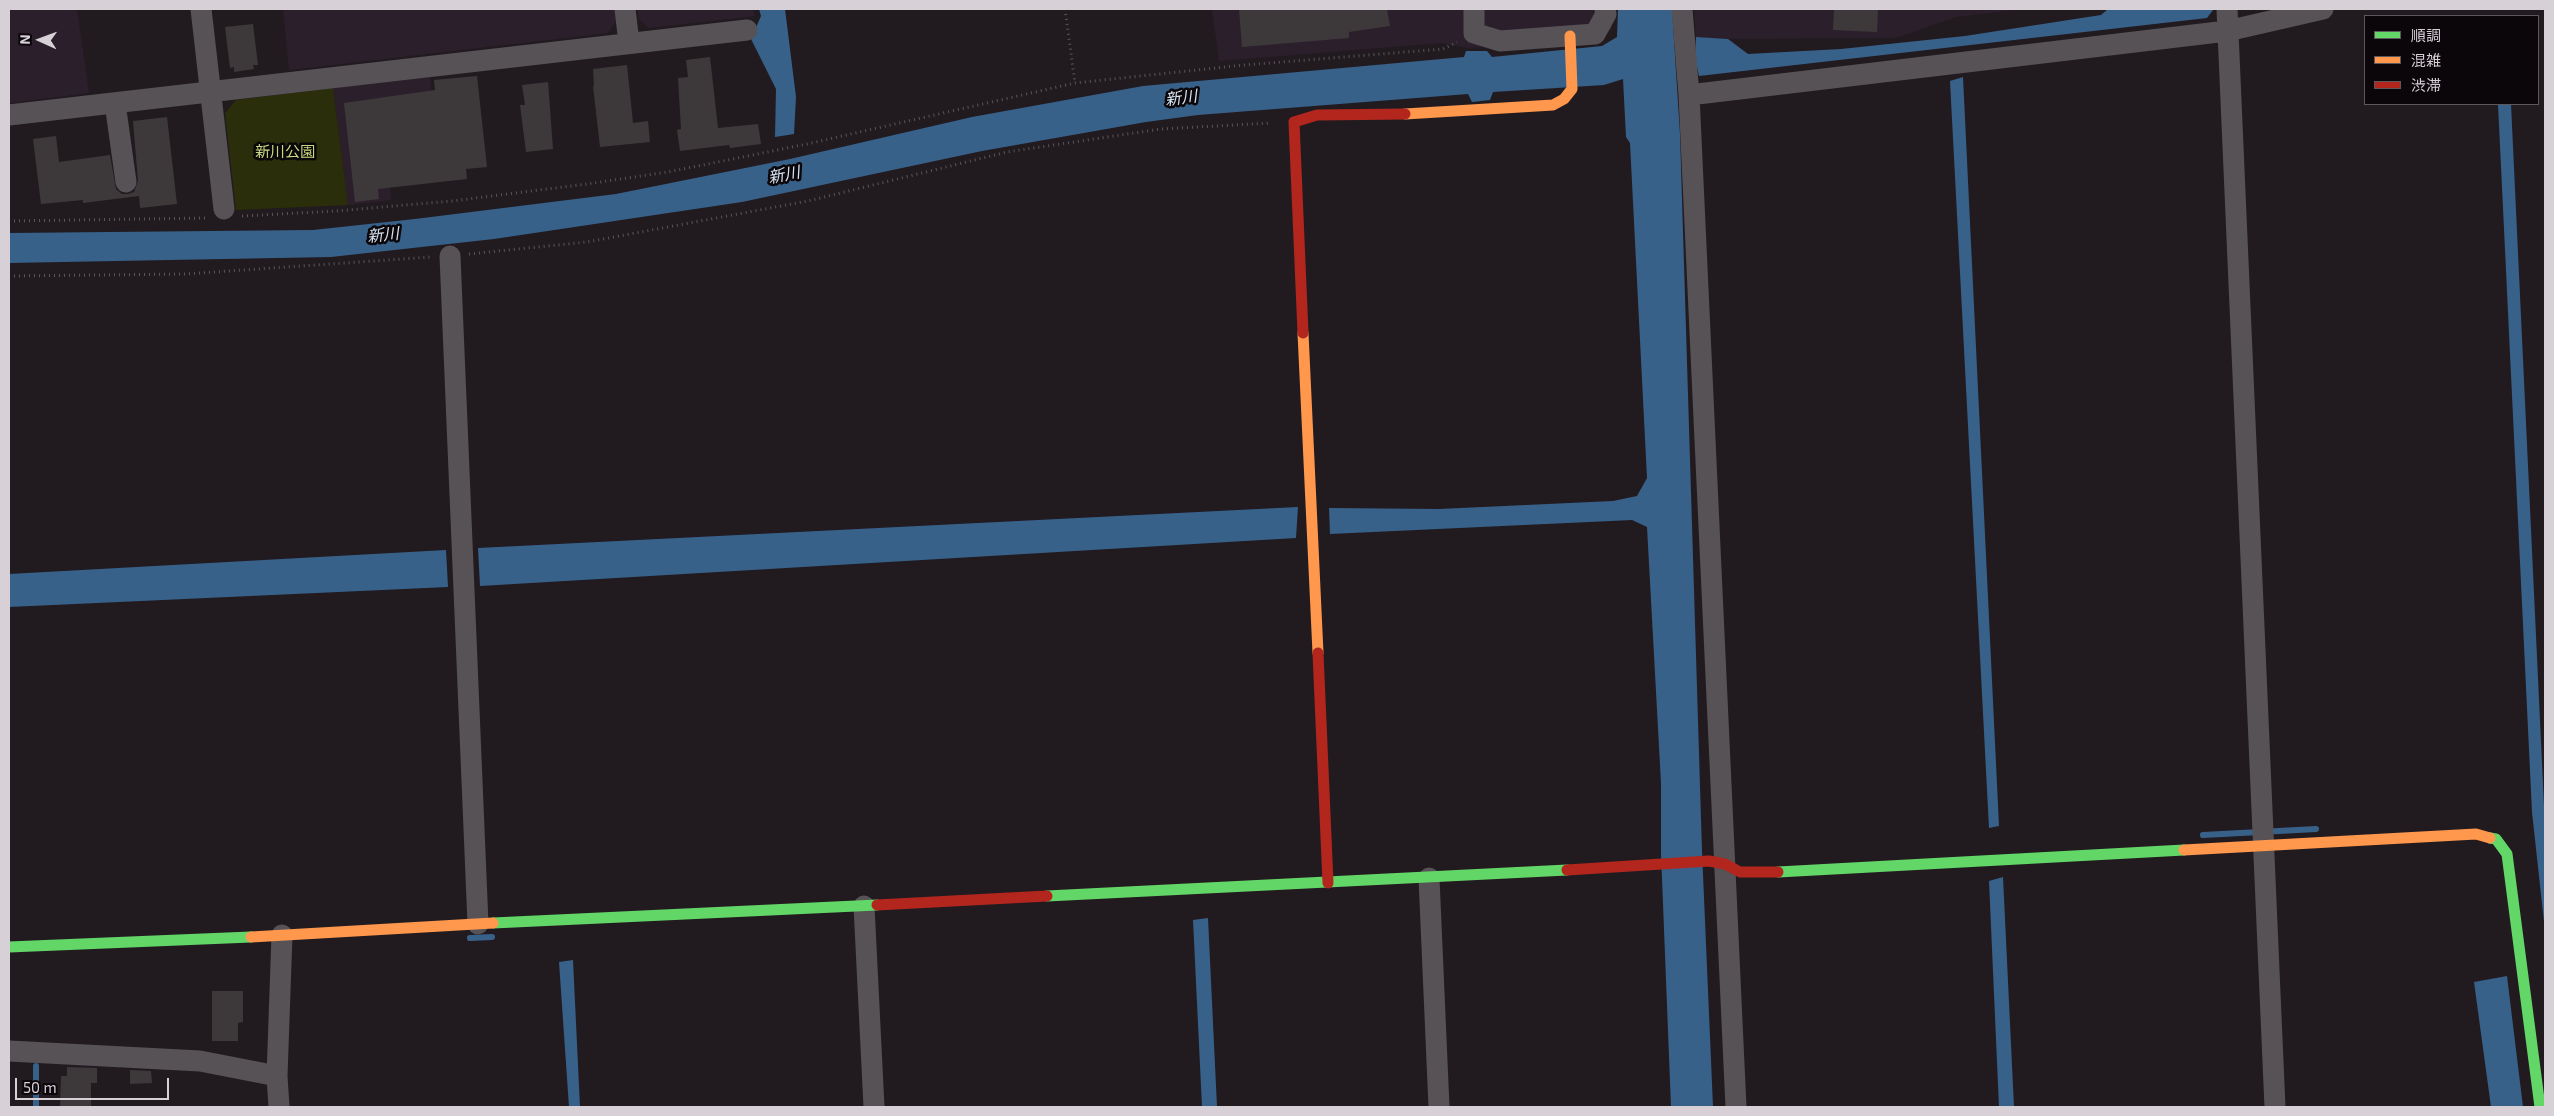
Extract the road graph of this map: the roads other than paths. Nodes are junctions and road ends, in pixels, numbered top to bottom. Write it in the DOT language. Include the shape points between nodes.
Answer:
graph roads {
  1 [pos="201,9"];
  2 [pos="625,9"];
  3 [pos="1474,9"];
  4 [pos="1605,9"];
  5 [pos="1682,9"];
  6 [pos="2227,9"];
  7 [pos="2323,9"];
  8 [pos="747,30"];
  9 [pos="2227,32"];
  10 [pos="1570,40"];
  11 [pos="629,43"];
  12 [pos="210,92"];
  13 [pos="1689,95"];
  14 [pos="115,103"];
  15 [pos="9,115"];
  16 [pos="126,182"];
  17 [pos="222,215"];
  18 [pos="450,256"];
  19 [pos="2263,835"];
  20 [pos="1717,862"];
  21 [pos="1328,883"];
  22 [pos="1429,886"];
  23 [pos="864,906"];
  24 [pos="478,924"];
  25 [pos="282,936"];
  26 [pos="9,947"];
  27 [pos="9,1051"];
  28 [pos="277,1076"];
  29 [pos="279,1107"];
  30 [pos="874,1107"];
  31 [pos="1439,1107"];
  32 [pos="1736,1107"];
  33 [pos="2275,1107"];
  34 [pos="2540,1107"];
  1 -- 12 [label="street"];
  2 -- 11 [label="street"];
  3 -- 10 [label="street" via="1474,33 1500,40"];
  4 -- 10 [label="street" via="1606,14 1595,34"];
  5 -- 13 [label="street"];
  6 -- 9 [label="street"];
  7 -- 9 [label="street"];
  8 -- 11 [label="street"];
  9 -- 13 [label="street"];
  9 -- 19 [label="street"];
  10 -- 21 [label="street" via="1572,89 1553,105 1440,113 1317,115 1294,122"];
  11 -- 12 [label="street"];
  12 -- 14 [label="street"];
  12 -- 17 [label="street"];
  13 -- 20 [label="street"];
  14 -- 15 [label="street"];
  14 -- 16 [label="street"];
  18 -- 24 [label="street"];
  19 -- 20 [label="street" via="1755,873 1740,872"];
  19 -- 33 [label="street"];
  19 -- 34 [label="street" via="2476,834 2496,839 2507,854"];
  20 -- 22 [label="street" via="1647,864"];
  20 -- 32 [label="street"];
  21 -- 22 [label="street"];
  21 -- 23 [label="street"];
  22 -- 31 [label="street"];
  23 -- 24 [label="street"];
  23 -- 30 [label="street"];
  24 -- 25 [label="street"];
  25 -- 26 [label="street"];
  25 -- 28 [label="street"];
  27 -- 28 [label="street" via="200,1061"];
  28 -- 29 [label="street"];
}
